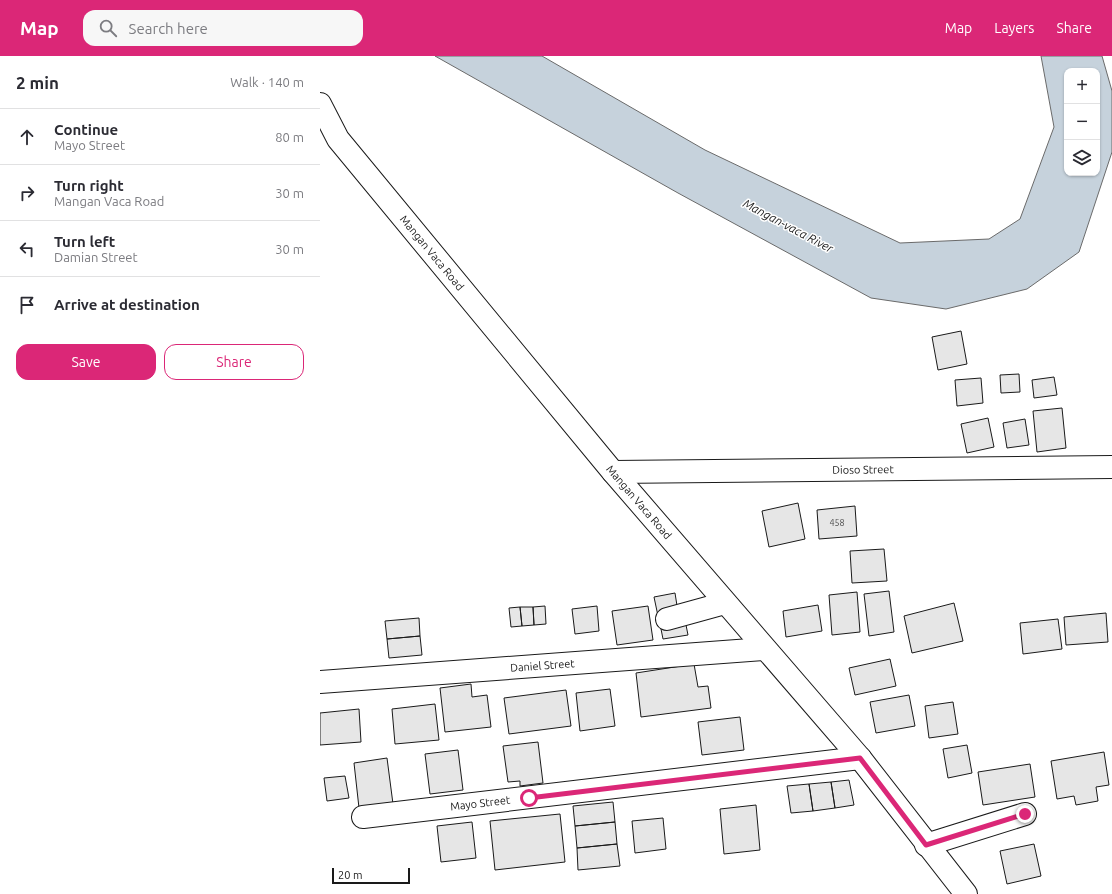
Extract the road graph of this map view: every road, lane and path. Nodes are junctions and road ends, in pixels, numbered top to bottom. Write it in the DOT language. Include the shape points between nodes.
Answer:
graph roads {
  1 [pos="320,104"];
  2 [pos="329,138"];
  3 [pos="1112,467"];
  4 [pos="613,472"];
  5 [pos="725,603"];
  6 [pos="667,620"];
  7 [pos="764,649"];
  8 [pos="320,682"];
  9 [pos="860,758"];
  10 [pos="1025,814"];
  11 [pos="362,817"];
  12 [pos="926,845"];
  13 [pos="966,894"];
  1 -- 2 [label="street, Mangan Vaca Road"];
  2 -- 4 [label="street, Mangan Vaca Road"];
  3 -- 4 [label="street, Dioso Street"];
  4 -- 5 [label="street, Mangan Vaca Road"];
  5 -- 6 [label="street"];
  5 -- 7 [label="street, Mangan Vaca Road"];
  7 -- 8 [label="street, Daniel Street"];
  7 -- 9 [label="street, Mangan Vaca Road"];
  9 -- 11 [label="street, Mayo Street"];
  9 -- 12 [label="street, Mangan Vaca Road"];
  10 -- 12 [label="street"];
  12 -- 13 [label="street, Mangan Vaca Road"];
}
